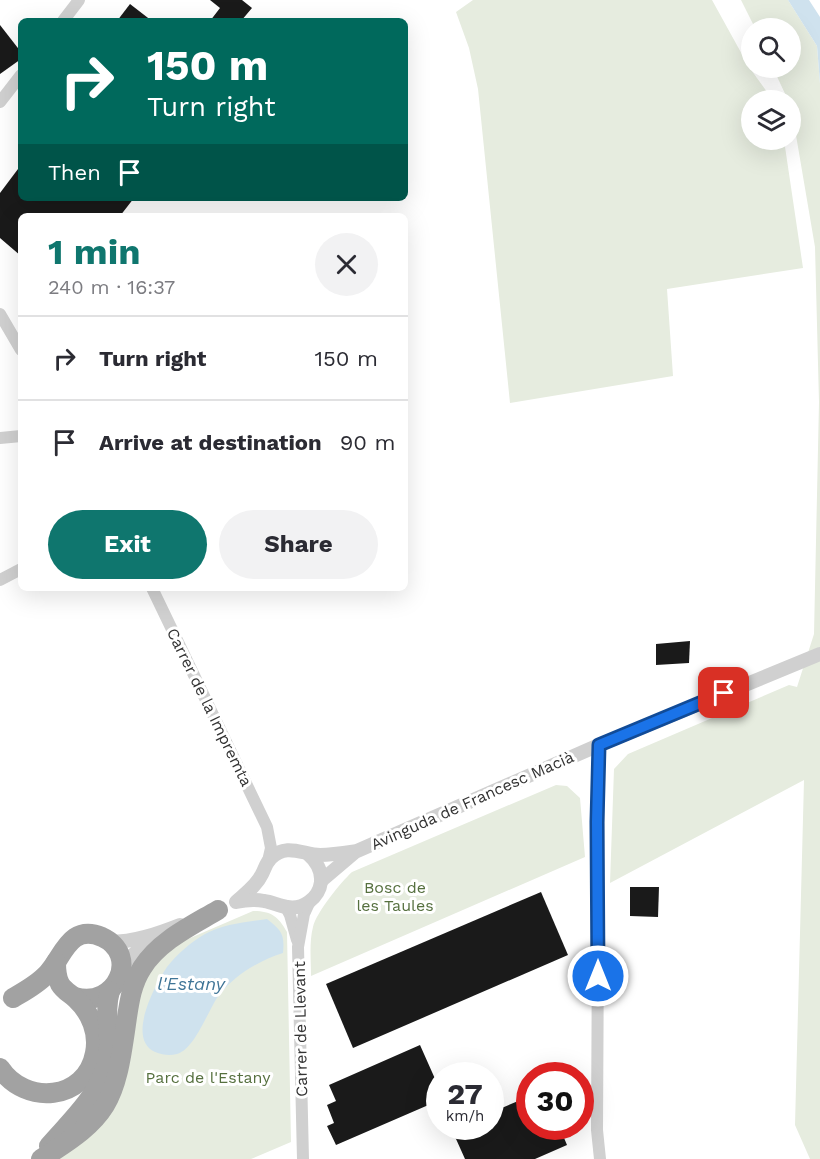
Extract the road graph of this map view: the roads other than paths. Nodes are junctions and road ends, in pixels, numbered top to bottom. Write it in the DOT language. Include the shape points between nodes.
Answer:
graph roads {
  1 [pos="79,0"];
  2 [pos="65,18"];
  3 [pos="18,79"];
  4 [pos="0,102"];
  5 [pos="0,314"];
  6 [pos="18,345"];
  7 [pos="18,436"];
  8 [pos="0,438"];
  9 [pos="18,571"];
  10 [pos="0,580"];
  11 [pos="153,591"];
  12 [pos="820,654"];
  13 [pos="599,745"];
  14 [pos="267,826"];
  15 [pos="293,849"];
  16 [pos="357,851"];
  17 [pos="308,854"];
  18 [pos="265,867"];
  19 [pos="321,880"];
  20 [pos="310,901"];
  21 [pos="237,902"];
  22 [pos="280,905"];
  23 [pos="218,910"];
  24 [pos="163,932"];
  25 [pos="110,942"];
  26 [pos="298,947"];
  27 [pos="56,962"];
  28 [pos="121,966"];
  29 [pos="110,991"];
  30 [pos="70,994"];
  31 [pos="7,1001"];
  32 [pos="0,1068"];
  33 [pos="39,1159"];
  34 [pos="303,1159"];
  35 [pos="600,1159"];
  1 -- 2 [label="street"];
  3 -- 4 [label="street"];
  5 -- 6 [label="street"];
  7 -- 8 [label="street"];
  9 -- 10 [label="street"];
  11 -- 14 [label="street, Carrer de la Impremta"];
  12 -- 13 [label="street, Avinguda de Francesc Macià"];
  13 -- 16 [label="street, Avinguda de Francesc Macià"];
  13 -- 35 [label="street"];
  14 -- 15 [label="street" via="277,839"];
  14 -- 18 [label="street" via="271,848"];
  15 -- 17 [label="street"];
  15 -- 18 [label="street" via="278,852"];
  16 -- 17 [label="street"];
  16 -- 19 [label="street"];
  17 -- 19 [label="street" via="318,865"];
  18 -- 21 [label="street"];
  18 -- 22 [label="street" via="262,880 266,893"];
  19 -- 20 [label="street"];
  20 -- 22 [label="street" via="297,907"];
  20 -- 26 [label="street, Carrer de Llevant"];
  21 -- 22 [label="street" via="262,900"];
  21 -- 23 [label="street"];
  22 -- 26 [label="street" via="295,929"];
  23 -- 24 [label="street"];
  23 -- 33 [label="highway" via="172,938 146,963 132,990 118,1076 107,1105 91,1124"];
  24 -- 25 [label="street"];
  24 -- 28 [label="street"];
  25 -- 27 [label="highway" via="89,935 78,937 68,942"];
  25 -- 28 [label="highway"];
  26 -- 34 [label="street, Carrer de Llevant"];
  27 -- 30 [label="highway" via="57,978"];
  27 -- 31 [label="highway" via="43,978"];
  28 -- 29 [label="highway"];
  29 -- 30 [label="highway" via="86,1000"];
  29 -- 33 [label="highway" via="105,1071 85,1105"];
  30 -- 31 [label="highway" via="43,991"];
  30 -- 32 [label="highway" via="92,1021 96,1044 91,1066 78,1081 62,1091 37,1094 18,1087"];
}
